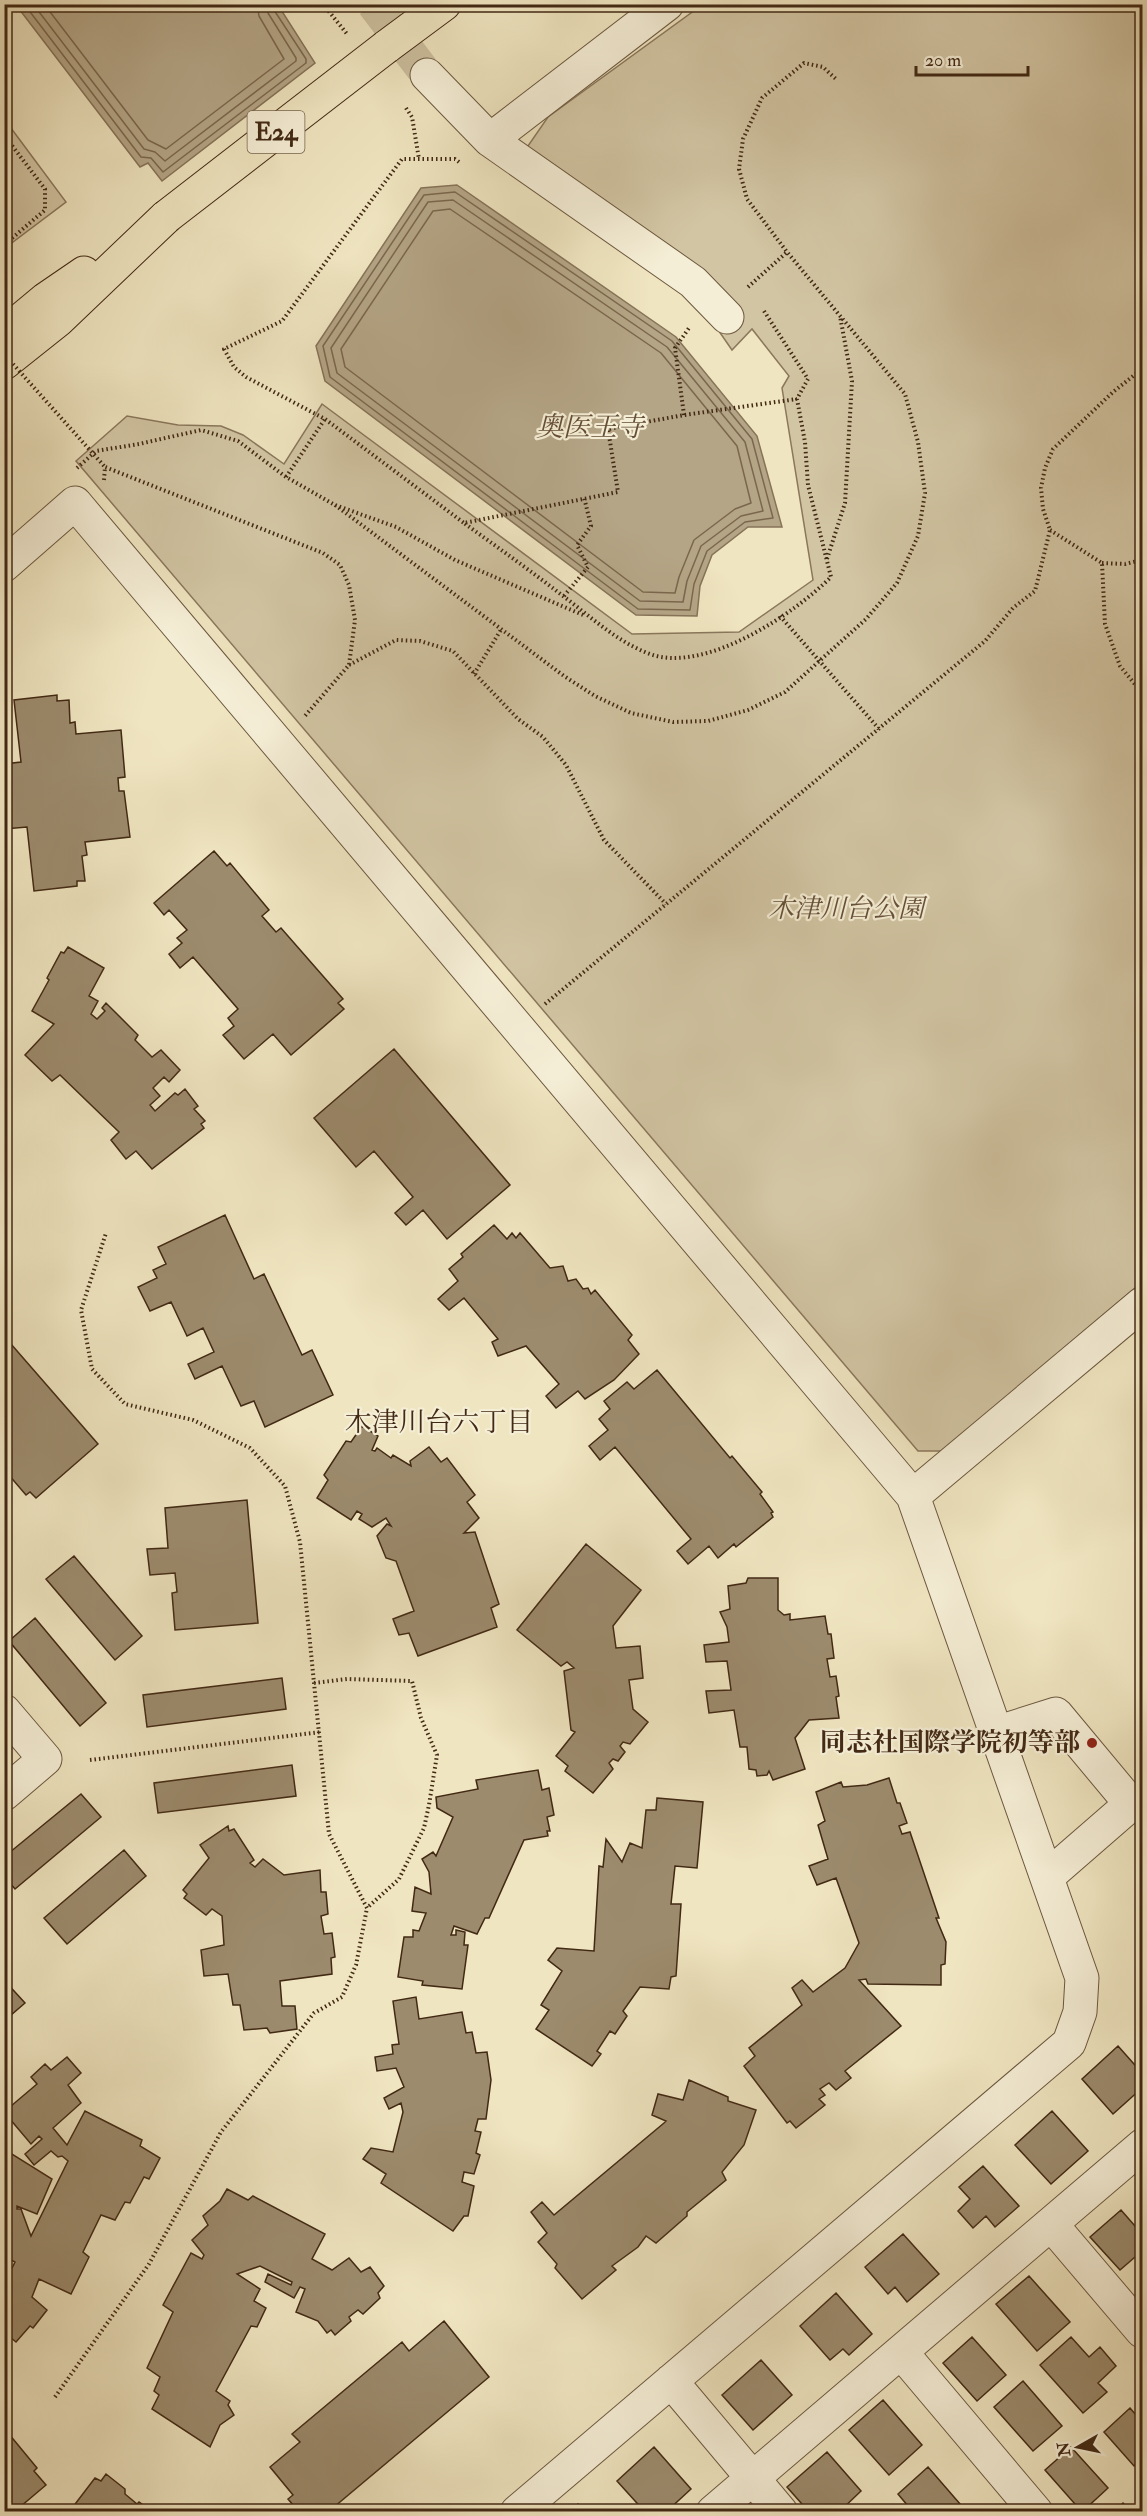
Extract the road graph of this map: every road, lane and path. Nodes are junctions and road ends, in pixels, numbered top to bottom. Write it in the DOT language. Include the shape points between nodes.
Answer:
graph roads {
  1 [pos="444,4"];
  2 [pos="667,4"];
  3 [pos="427,75"];
  4 [pos="837,80"];
  5 [pos="4,135"];
  6 [pos="490,140"];
  7 [pos="465,166"];
  8 [pos="166,218"];
  9 [pos="4,244"];
  10 [pos="787,252"];
  11 [pos="748,288"];
  12 [pos="754,297"];
  13 [pos="760,306"];
  14 [pos="840,315"];
  15 [pos="712,316"];
  16 [pos="4,334"];
  17 [pos="4,354"];
  18 [pos="4,363"];
  19 [pos="1143,369"];
  20 [pos="797,399"];
  21 [pos="684,415"];
  22 [pos="326,419"];
  23 [pos="286,477"];
  24 [pos="584,497"];
  25 [pos="75,503"];
  26 [pos="335,505"];
  27 [pos="464,523"];
  28 [pos="1050,530"];
  29 [pos="827,559"];
  30 [pos="1143,560"];
  31 [pos="1102,563"];
  32 [pos="4,565"];
  33 [pos="564,596"];
  34 [pos="780,616"];
  35 [pos="590,617"];
  36 [pos="502,628"];
  37 [pos="821,660"];
  38 [pos="349,665"];
  39 [pos="474,674"];
  40 [pos="1142,690"];
  41 [pos="303,718"];
  42 [pos="879,729"];
  43 [pos="666,904"];
  44 [pos="543,1005"];
  45 [pos="106,1233"];
  46 [pos="1143,1304"];
  47 [pos="913,1496"];
  48 [pos="314,1683"];
  49 [pos="4,1711"];
  50 [pos="321,1732"];
  51 [pos="996,1733"];
  52 [pos="90,1760"];
  53 [pos="4,1794"];
  54 [pos="1047,1877"];
  55 [pos="367,1908"];
  56 [pos="1143,2146"];
  57 [pos="1051,2224"];
  58 [pos="1143,2331"];
  59 [pos="901,2352"];
  60 [pos="671,2381"];
  61 [pos="55,2397"];
  62 [pos="753,2478"];
  63 [pos="516,2511"];
  64 [pos="713,2511"];
  65 [pos="781,2511"];
  66 [pos="1036,2511"];
  1 -- 8 [label="highway, E24, bridge"];
  2 -- 6 [label="street"];
  3 -- 6 [label="street"];
  4 -- 10 [label="path" via="823,67 804,63 762,98 743,139 739,169 747,198"];
  5 -- 9 [label="path" via="45,189 45,210"];
  6 -- 15 [label="street" via="693,282"];
  7 -- 22 [label="path" via="455,159 402,159 282,321 224,349 234,367 246,377"];
  8 -- 16 [label="highway, E24" via="46,298"];
  8 -- 18 [label="highway, E24" via="58,320"];
  10 -- 11 [label="path"];
  10 -- 14 [label="path"];
  11 -- 12 [label="path"];
  11 -- 15 [label="path" via="742,305"];
  13 -- 20 [label="path" via="808,379"];
  14 -- 29 [label="path" via="852,381 848,459 845,503"];
  14 -- 37 [label="path" via="905,394 918,442 925,493 918,536 897,582 866,619"];
  15 -- 21 [label="path" via="675,348"];
  17 -- 38 [label="path, bridge" via="105,467 323,553 340,565 349,585 355,620"];
  19 -- 28 [label="path" via="1053,449 1041,488"];
  20 -- 21 [label="path"];
  20 -- 29 [label="path" via="806,442 808,485"];
  21 -- 24 [label="path" via="608,429 618,492"];
  22 -- 23 [label="path"];
  22 -- 27 [label="path"];
  23 -- 25 [label="path" via="238,441 201,430 96,451 75,470"];
  23 -- 26 [label="path"];
  24 -- 27 [label="path"];
  24 -- 33 [label="path" via="591,526 577,545 588,567"];
  25 -- 32 [label="street"];
  25 -- 47 [label="street"];
  26 -- 35 [label="path" via="396,527 455,560"];
  26 -- 36 [label="path"];
  27 -- 33 [label="path"];
  28 -- 31 [label="path"];
  28 -- 42 [label="path" via="1035,591 1013,608 985,641"];
  29 -- 34 [label="path" via="831,577 813,595"];
  30 -- 31 [label="path"];
  31 -- 40 [label="path" via="1105,624 1120,666"];
  33 -- 35 [label="path"];
  34 -- 35 [label="path" via="758,632 720,650 679,657 651,654"];
  34 -- 37 [label="path"];
  36 -- 37 [label="path" via="595,696 630,713 673,722 708,721 748,710 785,692"];
  36 -- 39 [label="path"];
  37 -- 42 [label="path"];
  38 -- 39 [label="path" via="396,640 420,641 453,651"];
  38 -- 41 [label="path"];
  39 -- 43 [label="path" via="518,719 543,737 566,765 604,840"];
  42 -- 43 [label="path"];
  43 -- 44 [label="path"];
  45 -- 48 [label="path" via="81,1310 92,1369 125,1404 193,1420 250,1448 285,1486 300,1542"];
  46 -- 47 [label="street"];
  47 -- 51 [label="street"];
  48 -- 50 [label="path"];
  48 -- 55 [label="path" via="347,1679 412,1682 421,1718 437,1755 424,1828 399,1879"];
  49 -- 53 [label="street" via="45,1759"];
  50 -- 52 [label="path"];
  50 -- 55 [label="path" via="329,1834"];
  51 -- 54 [label="street"];
  51 -- 54 [label="street" via="1056,1714 1131,1804"];
  54 -- 60 [label="street" via="1082,1978 1080,2012 1069,2043"];
  55 -- 61 [label="path" via="356,1965 342,1997 314,2013 221,2132 149,2264"];
  56 -- 57 [label="street"];
  57 -- 58 [label="street"];
  57 -- 59 [label="street"];
  59 -- 62 [label="street"];
  59 -- 66 [label="street"];
  60 -- 62 [label="street"];
  60 -- 63 [label="street"];
  62 -- 64 [label="street"];
  62 -- 65 [label="street"];
}
